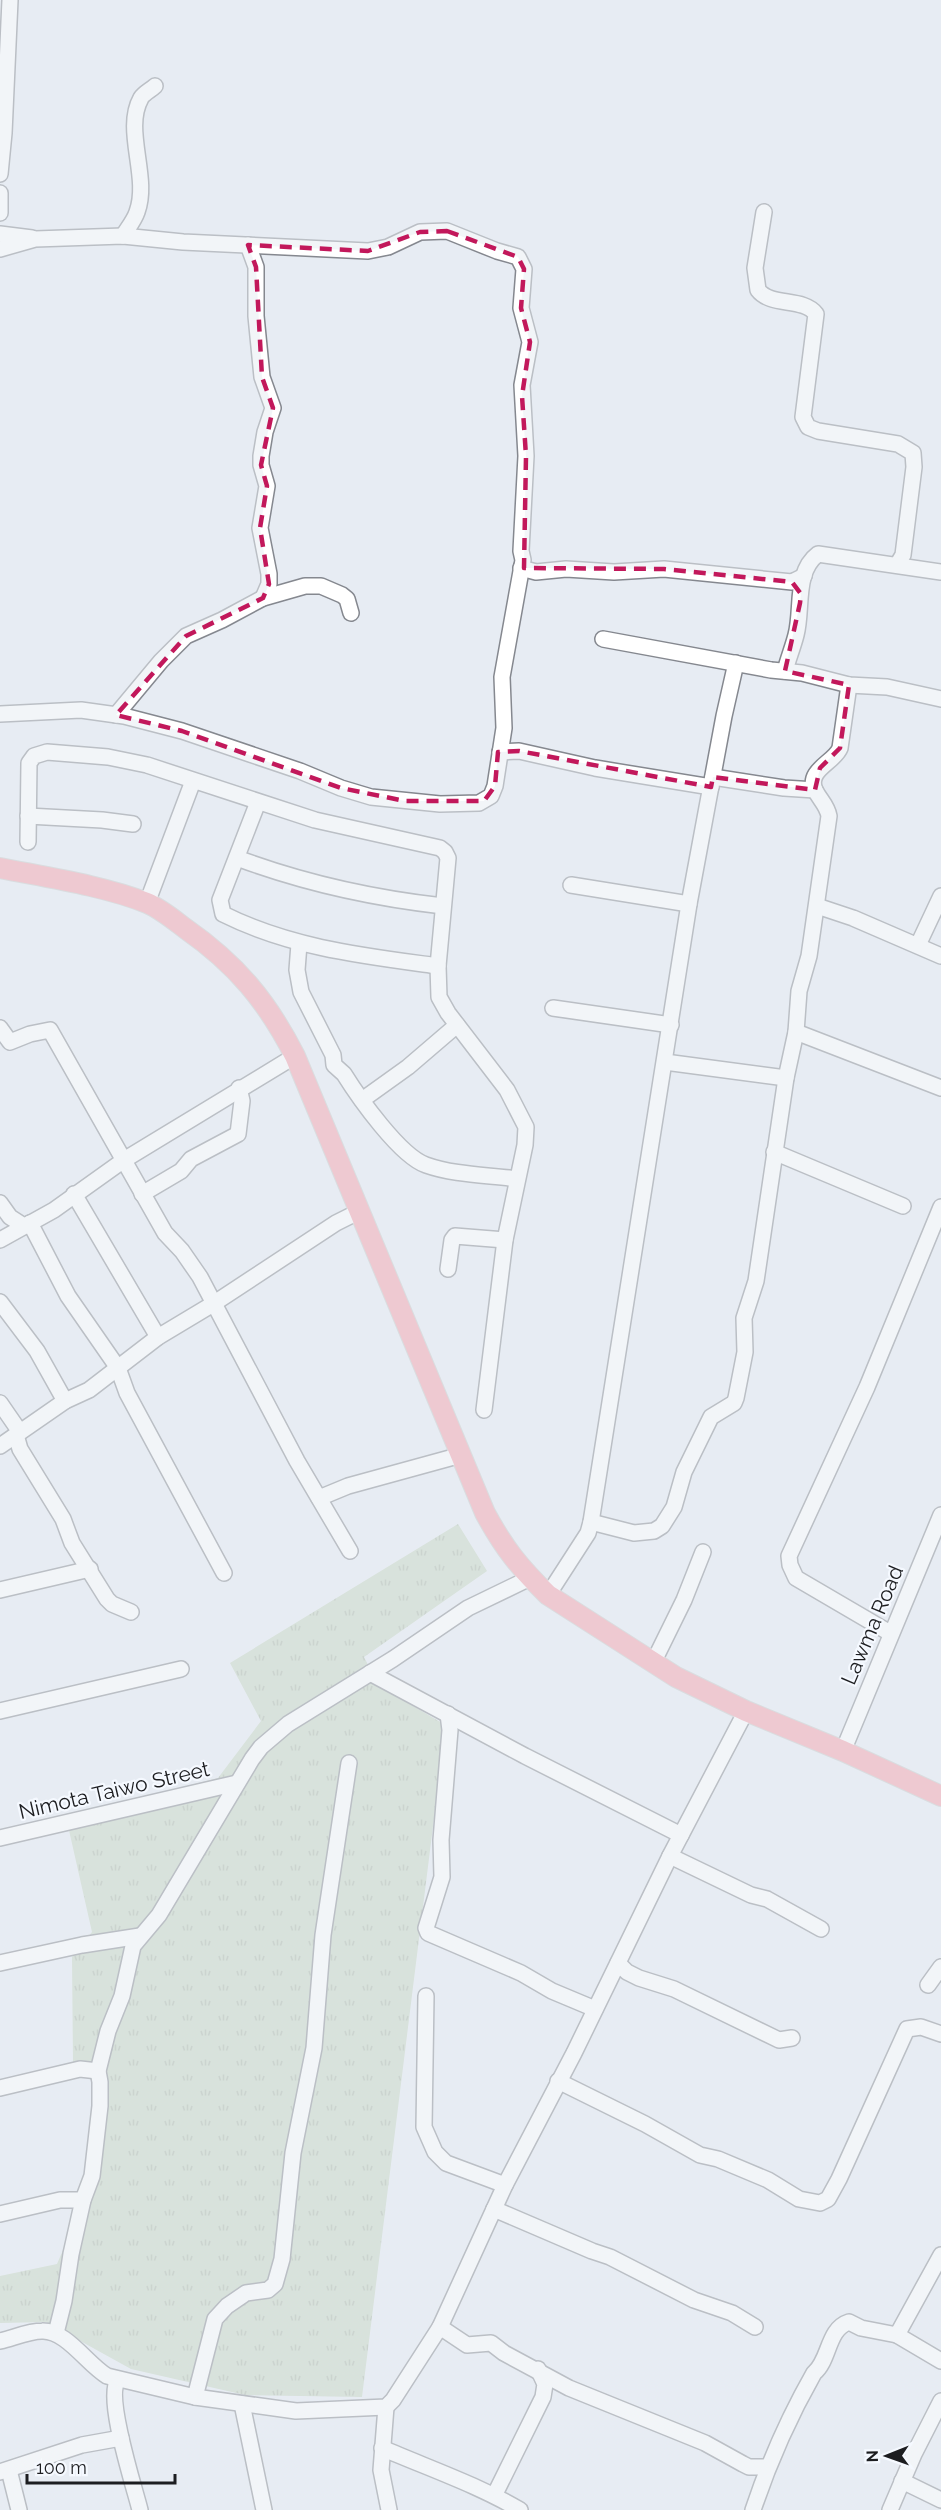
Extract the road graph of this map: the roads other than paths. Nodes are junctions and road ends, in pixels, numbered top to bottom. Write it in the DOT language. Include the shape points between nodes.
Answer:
graph roads {
  1 [pos="10,0"];
  2 [pos="3,54"];
  3 [pos="155,86"];
  4 [pos="0,174"];
  5 [pos="0,193"];
  6 [pos="764,212"];
  7 [pos="0,213"];
  8 [pos="0,234"];
  9 [pos="123,236"];
  10 [pos="35,239"];
  11 [pos="248,245"];
  12 [pos="0,249"];
  13 [pos="897,565"];
  14 [pos="521,568"];
  15 [pos="941,572"];
  16 [pos="799,584"];
  17 [pos="263,598"];
  18 [pos="351,613"];
  19 [pos="603,639"];
  20 [pos="736,663"];
  21 [pos="784,671"];
  22 [pos="849,685"];
  23 [pos="941,699"];
  24 [pos="0,714"];
  25 [pos="116,715"];
  26 [pos="500,752"];
  27 [pos="193,781"];
  28 [pos="712,782"];
  29 [pos="814,790"];
  30 [pos="258,802"];
  31 [pos="28,816"];
  32 [pos="133,824"];
  33 [pos="28,842"];
  34 [pos="237,858"];
  35 [pos="0,868"];
  36 [pos="571,885"];
  37 [pos="941,896"];
  38 [pos="147,903"];
  39 [pos="689,904"];
  40 [pos="443,906"];
  41 [pos="817,906"];
  42 [pos="299,944"];
  43 [pos="918,945"];
  44 [pos="941,956"];
  45 [pos="438,966"];
  46 [pos="553,1008"];
  47 [pos="457,1025"];
  48 [pos="671,1025"];
  49 [pos="0,1028"];
  50 [pos="796,1032"];
  51 [pos="295,1056"];
  52 [pos="665,1062"];
  53 [pos="786,1078"];
  54 [pos="239,1088"];
  55 [pos="941,1088"];
  56 [pos="363,1100"];
  57 [pos="774,1152"];
  58 [pos="124,1160"];
  59 [pos="517,1179"];
  60 [pos="74,1194"];
  61 [pos="142,1194"];
  62 [pos="0,1203"];
  63 [pos="903,1206"];
  64 [pos="941,1208"];
  65 [pos="360,1210"];
  66 [pos="27,1225"];
  67 [pos="0,1240"];
  68 [pos="505,1240"];
  69 [pos="448,1269"];
  70 [pos="0,1302"];
  71 [pos="213,1304"];
  72 [pos="158,1337"];
  73 [pos="118,1368"];
  74 [pos="65,1401"];
  75 [pos="0,1403"];
  76 [pos="484,1410"];
  77 [pos="18,1434"];
  78 [pos="0,1446"];
  79 [pos="461,1455"];
  80 [pos="319,1498"];
  81 [pos="941,1515"];
  82 [pos="591,1522"];
  83 [pos="350,1551"];
  84 [pos="703,1552"];
  85 [pos="90,1569"];
  86 [pos="224,1574"];
  87 [pos="530,1578"];
  88 [pos="0,1590"];
  89 [pos="548,1594"];
  90 [pos="131,1612"];
  91 [pos="890,1633"];
  92 [pos="654,1661"];
  93 [pos="181,1669"];
  94 [pos="370,1672"];
  95 [pos="0,1711"];
  96 [pos="746,1711"];
  97 [pos="448,1714"];
  98 [pos="843,1750"];
  99 [pos="349,1762"];
  100 [pos="237,1783"];
  101 [pos="941,1796"];
  102 [pos="681,1835"];
  103 [pos="0,1838"];
  104 [pos="670,1856"];
  105 [pos="821,1929"];
  106 [pos="140,1936"];
  107 [pos="0,1963"];
  108 [pos="618,1964"];
  109 [pos="941,1967"];
  110 [pos="928,1985"];
  111 [pos="426,1996"];
  112 [pos="596,2009"];
  113 [pos="941,2034"];
  114 [pos="792,2038"];
  115 [pos="98,2071"];
  116 [pos="558,2081"];
  117 [pos="0,2088"];
  118 [pos="505,2185"];
  119 [pos="83,2200"];
  120 [pos="494,2209"];
  121 [pos="0,2214"];
  122 [pos="941,2255"];
  123 [pos="754,2326"];
  124 [pos="440,2327"];
  125 [pos="56,2333"];
  126 [pos="897,2335"];
  127 [pos="0,2341"];
  128 [pos="941,2361"];
  129 [pos="538,2369"];
  130 [pos="118,2380"];
  131 [pos="195,2397"];
  132 [pos="941,2401"];
  133 [pos="242,2404"];
  134 [pos="386,2407"];
  135 [pos="121,2438"];
  136 [pos="382,2448"];
  137 [pos="767,2467"];
  138 [pos="4,2471"];
  139 [pos="902,2481"];
  140 [pos="495,2494"];
  141 [pos="941,2500"];
  142 [pos="19,2510"];
  143 [pos="140,2510"];
  144 [pos="264,2510"];
  145 [pos="389,2510"];
  146 [pos="520,2510"];
  147 [pos="753,2510"];
  148 [pos="890,2510"];
  1 -- 2 [label="street"];
  2 -- 4 [label="street"];
  3 -- 9 [label="street" via="139,104 135,132 140,201"];
  5 -- 7 [label="street"];
  6 -- 13 [label="street" via="755,267 758,290 766,297 808,307 816,314 805,423 818,431 898,444 913,453 903,555"];
  8 -- 10 [label="street"];
  9 -- 10 [label="street"];
  9 -- 11 [label="street"];
  10 -- 12 [label="street"];
  11 -- 14 [label="street" via="368,251 388,247 420,232 447,231 518,256 524,269 521,308 530,342 522,396 526,456"];
  11 -- 17 [label="street" via="256,267 262,377 273,408 261,456 267,486 260,528 269,574"];
  13 -- 15 [label="street"];
  13 -- 16 [label="street" via="818,554"];
  14 -- 16 [label="street" via="536,572 664,569"];
  14 -- 26 [label="street" via="502,677 504,728"];
  16 -- 21 [label="street" via="796,635"];
  17 -- 18 [label="street" via="305,586 321,586 347,599"];
  17 -- 25 [label="street" via="186,636"];
  19 -- 20 [label="street"];
  20 -- 21 [label="street"];
  20 -- 28 [label="street"];
  21 -- 22 [label="street"];
  22 -- 23 [label="street" via="887,687"];
  22 -- 29 [label="street" via="840,748 820,768"];
  24 -- 25 [label="street" via="81,710"];
  25 -- 26 [label="street" via="182,731 341,788 405,801 484,801 495,786"];
  26 -- 28 [label="street" via="519,751 595,768"];
  27 -- 30 [label="street"];
  27 -- 31 [label="street" via="108,757 39,753 29,764"];
  27 -- 38 [label="street"];
  28 -- 29 [label="street"];
  28 -- 39 [label="street"];
  29 -- 41 [label="street" via="828,808 829,816"];
  30 -- 34 [label="street"];
  30 -- 40 [label="street" via="315,820 440,848 448,858"];
  31 -- 32 [label="street"];
  31 -- 33 [label="street"];
  34 -- 40 [label="street" via="347,892"];
  34 -- 42 [label="street" via="220,900 223,914"];
  35 -- 38 [label="main road"];
  36 -- 39 [label="street"];
  37 -- 43 [label="street"];
  38 -- 51 [label="main road" via="230,963 277,1021"];
  39 -- 48 [label="street"];
  40 -- 45 [label="street"];
  41 -- 43 [label="street"];
  41 -- 50 [label="street" via="799,991"];
  42 -- 45 [label="street"];
  42 -- 56 [label="street" via="297,970 301,992 333,1055 334,1065"];
  43 -- 44 [label="street"];
  45 -- 47 [label="street" via="439,997"];
  46 -- 48 [label="street"];
  47 -- 56 [label="street"];
  47 -- 59 [label="street" via="507,1090 526,1127"];
  48 -- 52 [label="street"];
  49 -- 58 [label="street" via="10,1042 50,1030"];
  50 -- 53 [label="street"];
  50 -- 55 [label="street"];
  51 -- 54 [label="street"];
  51 -- 65 [label="main road"];
  52 -- 53 [label="street"];
  52 -- 82 [label="street"];
  53 -- 57 [label="street"];
  54 -- 58 [label="street"];
  54 -- 61 [label="street" via="242,1101 238,1134 191,1159 181,1171"];
  56 -- 59 [label="street" via="405,1151 425,1165"];
  57 -- 63 [label="street"];
  57 -- 82 [label="street" via="756,1281 744,1318 745,1352 734,1404 711,1417 684,1472 674,1507 662,1526 634,1533"];
  58 -- 60 [label="street"];
  58 -- 61 [label="street"];
  59 -- 68 [label="street"];
  60 -- 66 [label="street"];
  60 -- 72 [label="street"];
  61 -- 71 [label="street" via="165,1233 200,1276"];
  62 -- 66 [label="street" via="10,1217"];
  64 -- 91 [label="street" via="867,1387 789,1556 796,1578"];
  65 -- 71 [label="street"];
  65 -- 79 [label="main road"];
  66 -- 67 [label="street"];
  66 -- 73 [label="street" via="68,1296"];
  68 -- 69 [label="street" via="455,1236"];
  68 -- 76 [label="street"];
  70 -- 74 [label="street" via="37,1351"];
  71 -- 72 [label="street"];
  71 -- 80 [label="street"];
  72 -- 73 [label="street"];
  73 -- 74 [label="street" via="89,1390"];
  73 -- 86 [label="street" via="127,1393"];
  74 -- 77 [label="street"];
  75 -- 77 [label="street"];
  77 -- 78 [label="street"];
  77 -- 85 [label="street" via="20,1449"];
  79 -- 80 [label="street" via="348,1486"];
  79 -- 87 [label="main road" via="502,1545"];
  80 -- 83 [label="street"];
  81 -- 91 [label="street, Lawma Road"];
  82 -- 89 [label="street" via="588,1533"];
  84 -- 92 [label="street"];
  85 -- 88 [label="street"];
  85 -- 90 [label="street" via="107,1599"];
  87 -- 89 [label="main road"];
  87 -- 94 [label="street" via="468,1608"];
  89 -- 92 [label="main road"];
  91 -- 98 [label="street, Lawma Road"];
  92 -- 96 [label="main road" via="676,1677"];
  93 -- 95 [label="street"];
  94 -- 97 [label="street"];
  94 -- 100 [label="street" via="272,1736"];
  96 -- 98 [label="main road"];
  96 -- 102 [label="street"];
  97 -- 102 [label="street"];
  97 -- 112 [label="street" via="442,1877 426,1928 428,1933"];
  98 -- 101 [label="main road"];
  99 -- 131 [label="street" via="323,1935 314,2048 292,2153 282,2259 275,2284 268,2290 246,2293 215,2319"];
  100 -- 103 [label="street, Nimota Taiwo Street"];
  100 -- 106 [label="street" via="159,1915"];
  102 -- 104 [label="street"];
  104 -- 105 [label="street" via="767,1899"];
  104 -- 108 [label="street"];
  106 -- 107 [label="street"];
  106 -- 115 [label="street" via="129,1958 122,1996"];
  108 -- 112 [label="street"];
  108 -- 114 [label="street" via="639,1978 674,1989 779,2040"];
  109 -- 110 [label="street"];
  111 -- 118 [label="street" via="424,2127 435,2152 446,2163"];
  112 -- 116 [label="street"];
  113 -- 116 [label="street" via="921,2027 907,2029 839,2179 828,2199 820,2204 799,2199 768,2180 700,2155"];
  115 -- 117 [label="street" via="80,2068"];
  115 -- 119 [label="street" via="96,2143 92,2176"];
  116 -- 118 [label="street"];
  118 -- 120 [label="street"];
  119 -- 121 [label="street" via="60,2200"];
  119 -- 125 [label="street"];
  120 -- 123 [label="street" via="610,2256"];
  120 -- 124 [label="street"];
  122 -- 126 [label="street"];
  124 -- 129 [label="street" via="467,2345 491,2343"];
  124 -- 134 [label="street"];
  125 -- 127 [label="street" via="42,2331"];
  125 -- 130 [label="street" via="98,2371"];
  126 -- 128 [label="street"];
  126 -- 137 [label="street" via="849,2322 843,2324 802,2394"];
  129 -- 137 [label="street" via="569,2388 717,2448 749,2467"];
  129 -- 140 [label="street" via="545,2384 543,2397"];
  130 -- 131 [label="street"];
  130 -- 135 [label="street" via="114,2394"];
  131 -- 133 [label="street"];
  132 -- 139 [label="street"];
  133 -- 134 [label="street" via="296,2411"];
  133 -- 144 [label="street"];
  134 -- 136 [label="street"];
  135 -- 138 [label="street" via="82,2445"];
  135 -- 143 [label="street"];
  136 -- 140 [label="street" via="467,2486"];
  136 -- 145 [label="street" via="381,2470"];
  137 -- 147 [label="street"];
  138 -- 142 [label="street"];
  139 -- 141 [label="street"];
  139 -- 148 [label="street"];
  140 -- 146 [label="street"];
}
